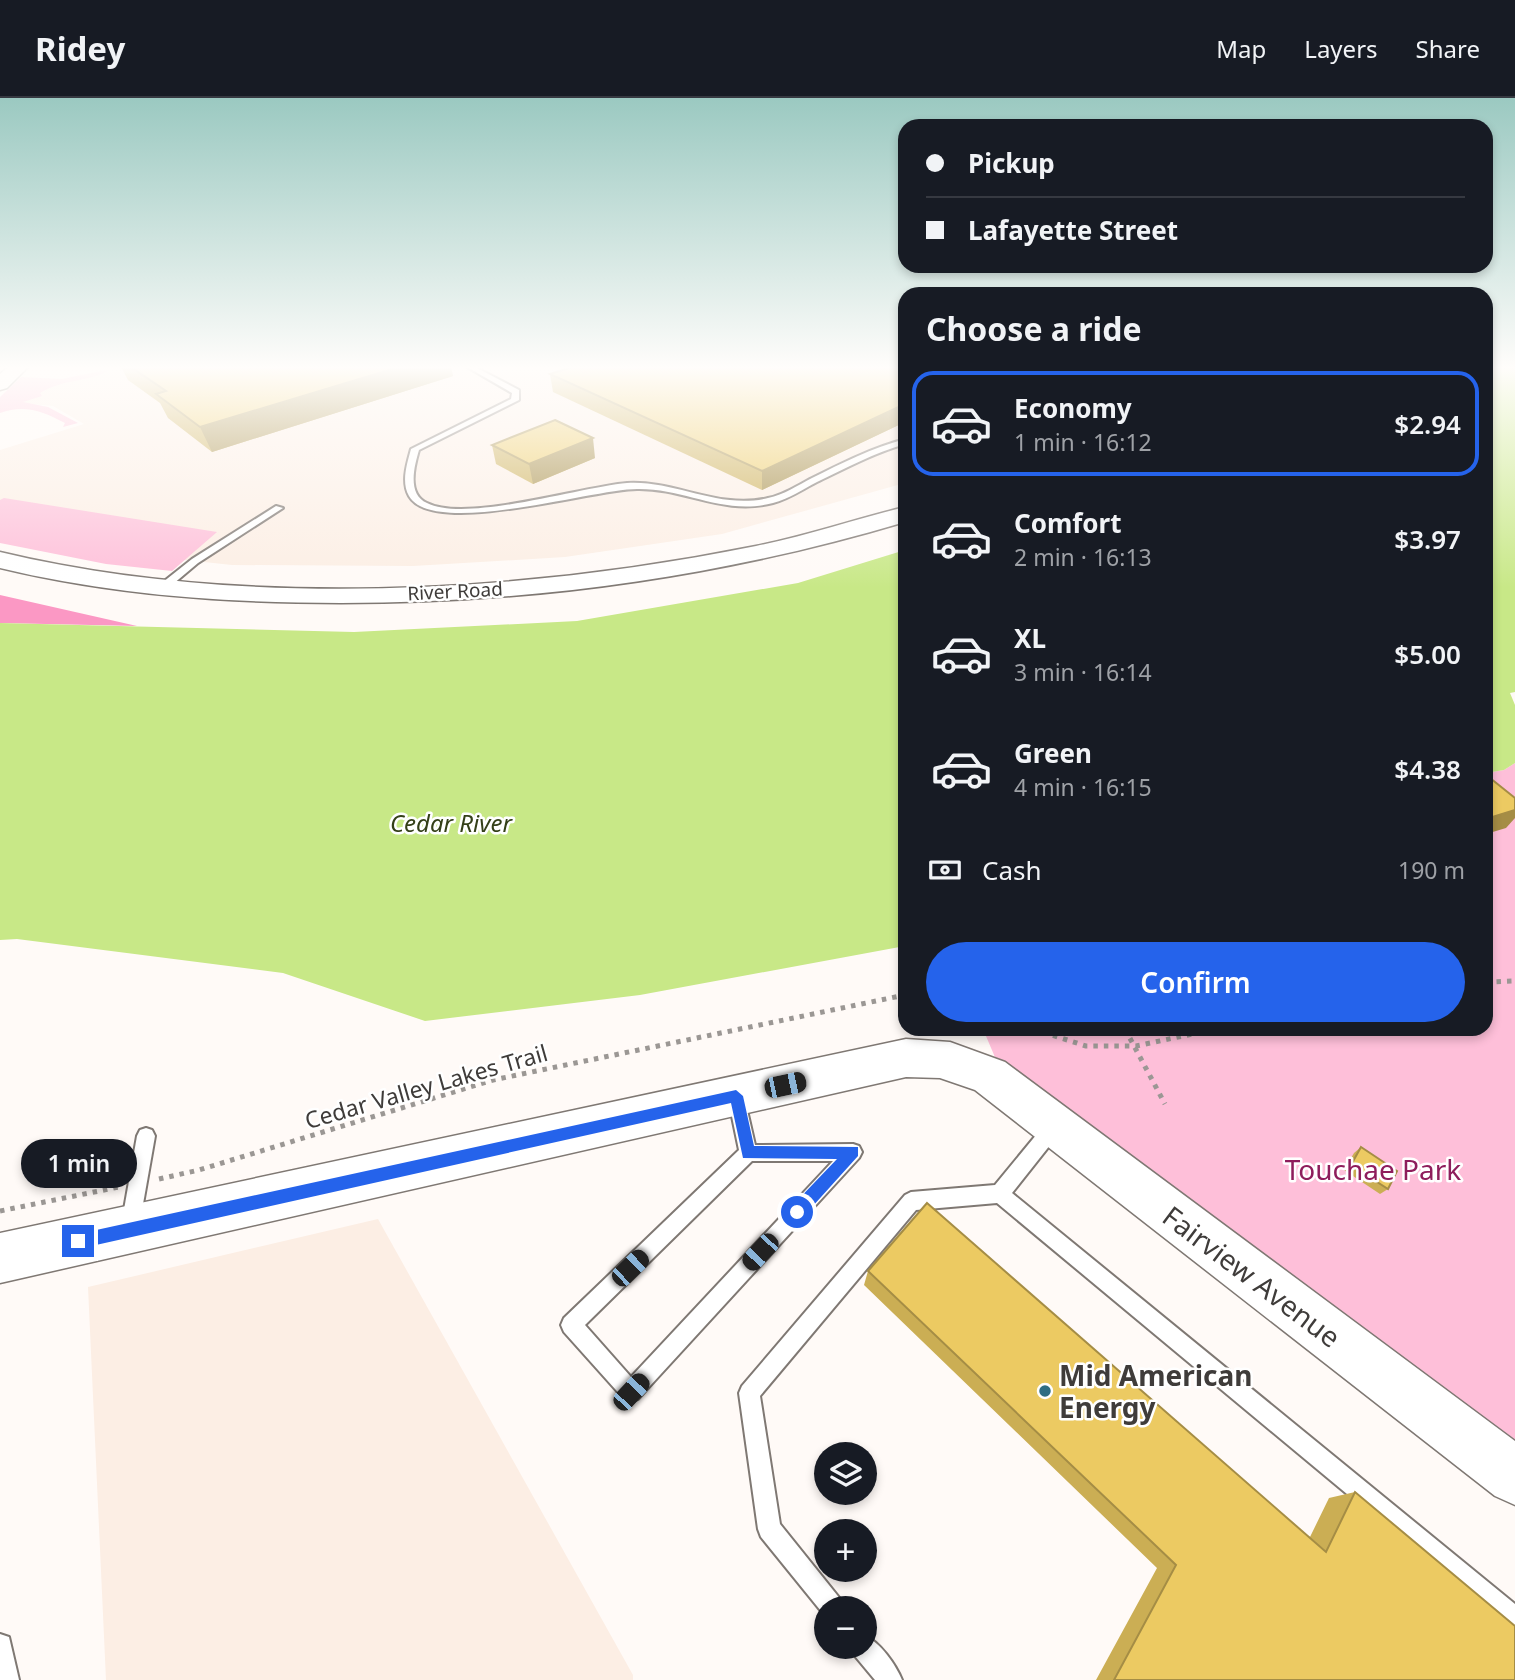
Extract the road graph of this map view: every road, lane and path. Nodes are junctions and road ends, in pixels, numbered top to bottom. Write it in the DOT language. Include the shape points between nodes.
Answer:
graph roads {
  1 [pos="432,441"];
  2 [pos="898,444"];
  3 [pos="279,508"];
  4 [pos="898,516"];
  5 [pos="0,560"];
  6 [pos="162,589"];
  7 [pos="1515,981"];
  8 [pos="1493,982"];
  9 [pos="898,996"];
  10 [pos="1055,1036"];
  11 [pos="1130,1036"];
  12 [pos="1183,1036"];
  13 [pos="1136,1046"];
  14 [pos="736,1096"];
  15 [pos="1165,1104"];
  16 [pos="1055,1126"];
  17 [pos="146,1136"];
  18 [pos="748,1153"];
  19 [pos="136,1183"];
  20 [pos="1000,1194"];
  21 [pos="0,1211"];
  22 [pos="130,1230"];
  23 [pos="0,1258"];
  24 [pos="1515,1476"];
  25 [pos="823,1596"];
  26 [pos="1515,1619"];
  27 [pos="0,1646"];
  28 [pos="873,1659"];
  29 [pos="7,1680"];
  30 [pos="890,1680"];
  1 -- 2 [label="lane" via="415,449 409,485 424,506 445,511 629,486 746,504 773,500 869,453"];
  3 -- 6 [label="lane" via="195,561"];
  4 -- 6 [label="main road, River Road" via="743,556 563,583 334,596"];
  5 -- 6 [label="main road, River Road" via="58,576"];
  7 -- 8 [label="path"];
  9 -- 19 [label="path, Cedar Valley Lakes Trail" via="493,1080 199,1170"];
  10 -- 13 [label="path" via="1086,1046"];
  11 -- 13 [label="path"];
  12 -- 13 [label="path"];
  13 -- 15 [label="path"];
  14 -- 16 [label="main road, Fairview Avenue" via="906,1058 934,1057 990,1076"];
  14 -- 18 [label="lane"];
  14 -- 22 [label="main road, Fairview Avenue"];
  16 -- 20 [label="lane"];
  16 -- 24 [label="main road, Fairview Avenue"];
  17 -- 19 [label="lane"];
  18 -- 18 [label="lane" via="571,1325 631,1392 853,1152"];
  19 -- 21 [label="path, Cedar Valley Lakes Trail"];
  19 -- 22 [label="lane"];
  20 -- 25 [label="lane" via="911,1201 749,1393 769,1529"];
  20 -- 26 [label="lane"];
  22 -- 23 [label="main road, Fairview Avenue"];
  27 -- 29 [label="lane"];
  28 -- 30 [label="lane"];
}
